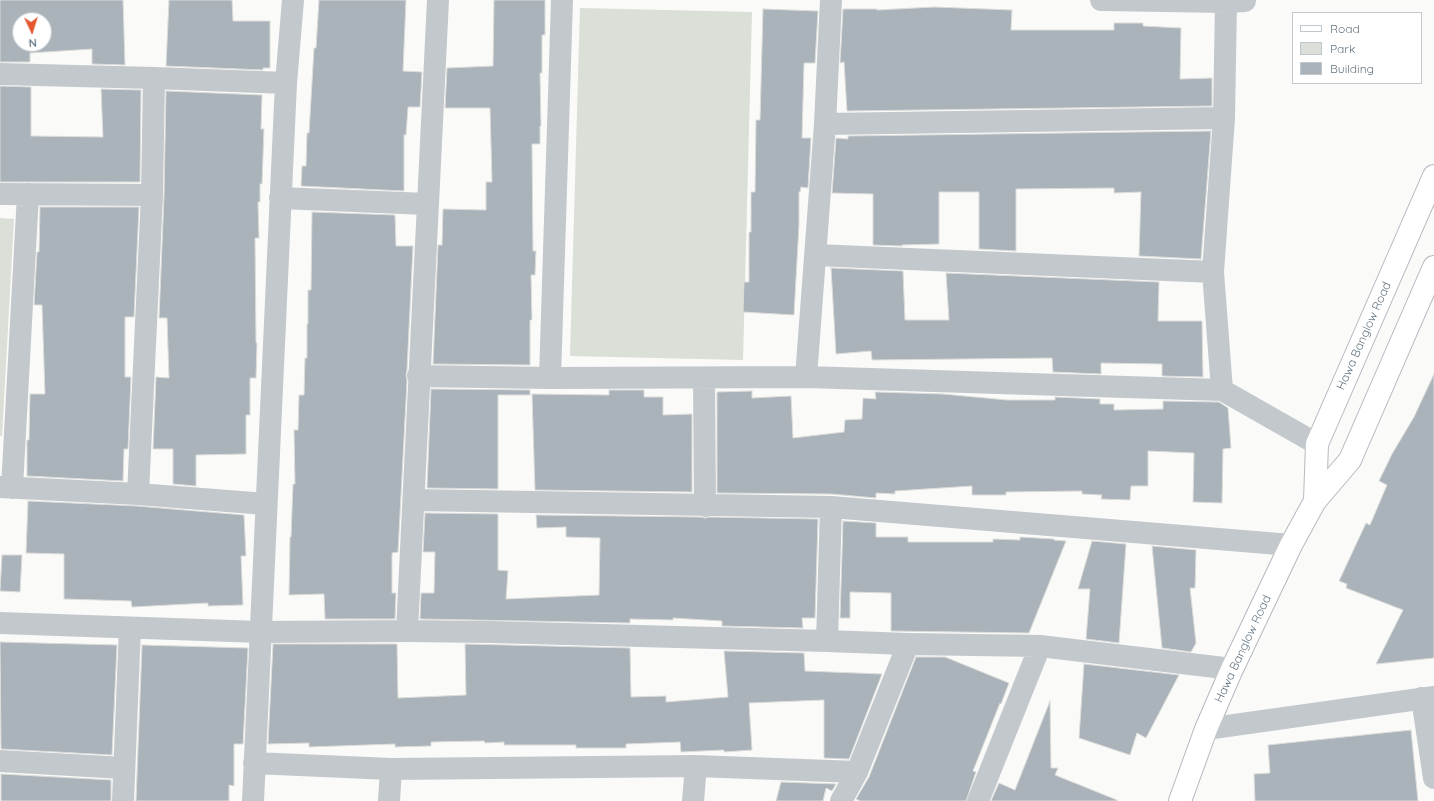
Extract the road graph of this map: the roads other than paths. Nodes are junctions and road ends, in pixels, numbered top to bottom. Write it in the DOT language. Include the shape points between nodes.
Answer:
graph roads {
  1 [pos="293,0"];
  2 [pos="438,0"];
  3 [pos="562,0"];
  4 [pos="830,0"];
  5 [pos="1101,0"];
  6 [pos="1236,1"];
  7 [pos="0,74"];
  8 [pos="154,78"];
  9 [pos="286,83"];
  10 [pos="1224,118"];
  11 [pos="825,124"];
  12 [pos="1434,176"];
  13 [pos="0,194"];
  14 [pos="28,194"];
  15 [pos="152,195"];
  16 [pos="280,198"];
  17 [pos="428,204"];
  18 [pos="816,255"];
  19 [pos="1434,267"];
  20 [pos="1213,272"];
  21 [pos="418,376"];
  22 [pos="806,377"];
  23 [pos="550,378"];
  24 [pos="704,378"];
  25 [pos="1222,390"];
  26 [pos="1317,444"];
  27 [pos="6,487"];
  28 [pos="138,494"];
  29 [pos="414,500"];
  30 [pos="1315,501"];
  31 [pos="266,504"];
  32 [pos="705,506"];
  33 [pos="831,508"];
  34 [pos="1291,545"];
  35 [pos="0,623"];
  36 [pos="130,628"];
  37 [pos="407,631"];
  38 [pos="260,632"];
  39 [pos="827,641"];
  40 [pos="908,644"];
  41 [pos="1040,646"];
  42 [pos="1232,669"];
  43 [pos="1428,698"];
  44 [pos="1206,729"];
  45 [pos="0,761"];
  46 [pos="254,763"];
  47 [pos="696,766"];
  48 [pos="124,768"];
  49 [pos="390,769"];
  50 [pos="857,772"];
  51 [pos="1434,778"];
  52 [pos="123,801"];
  53 [pos="253,801"];
  54 [pos="389,801"];
  55 [pos="693,801"];
  56 [pos="841,801"];
  57 [pos="978,801"];
  58 [pos="1180,801"];
  1 -- 9 [label="street"];
  2 -- 17 [label="street"];
  3 -- 23 [label="street"];
  4 -- 11 [label="street"];
  5 -- 6 [label="street"];
  6 -- 10 [label="street"];
  7 -- 8 [label="street"];
  8 -- 9 [label="street"];
  8 -- 15 [label="street"];
  9 -- 16 [label="street"];
  10 -- 11 [label="street"];
  10 -- 20 [label="street"];
  11 -- 18 [label="street"];
  12 -- 26 [label="street, Hawa Banglow Road"];
  13 -- 14 [label="street"];
  14 -- 15 [label="street"];
  14 -- 27 [label="street"];
  15 -- 28 [label="street"];
  16 -- 17 [label="street"];
  16 -- 31 [label="street"];
  17 -- 21 [label="street"];
  18 -- 20 [label="street"];
  18 -- 22 [label="street"];
  19 -- 30 [label="street, Hawa Banglow Road" via="1350,460"];
  20 -- 25 [label="street"];
  21 -- 23 [label="street"];
  21 -- 29 [label="street"];
  22 -- 24 [label="street"];
  22 -- 25 [label="street"];
  23 -- 24 [label="street"];
  24 -- 32 [label="street"];
  25 -- 26 [label="street"];
  26 -- 30 [label="street, Hawa Banglow Road"];
  27 -- 28 [label="street"];
  28 -- 31 [label="street"];
  29 -- 32 [label="street"];
  29 -- 37 [label="street"];
  30 -- 34 [label="street, Hawa Banglow Road"];
  31 -- 38 [label="street"];
  32 -- 33 [label="street"];
  33 -- 34 [label="street"];
  33 -- 39 [label="street"];
  34 -- 42 [label="street, Hawa Banglow Road"];
  35 -- 36 [label="street"];
  36 -- 38 [label="street"];
  36 -- 48 [label="street"];
  37 -- 38 [label="street"];
  37 -- 39 [label="street"];
  38 -- 46 [label="street"];
  39 -- 40 [label="street"];
  40 -- 41 [label="street"];
  40 -- 50 [label="street"];
  41 -- 42 [label="street"];
  41 -- 57 [label="street"];
  42 -- 44 [label="street, Hawa Banglow Road"];
  43 -- 44 [label="street"];
  43 -- 51 [label="street"];
  44 -- 58 [label="street, Hawa Banglow Road"];
  45 -- 48 [label="street"];
  46 -- 49 [label="street"];
  46 -- 53 [label="street"];
  47 -- 49 [label="street"];
  47 -- 50 [label="street"];
  47 -- 55 [label="street"];
  48 -- 52 [label="street"];
  49 -- 54 [label="street"];
  50 -- 56 [label="street"];
}
